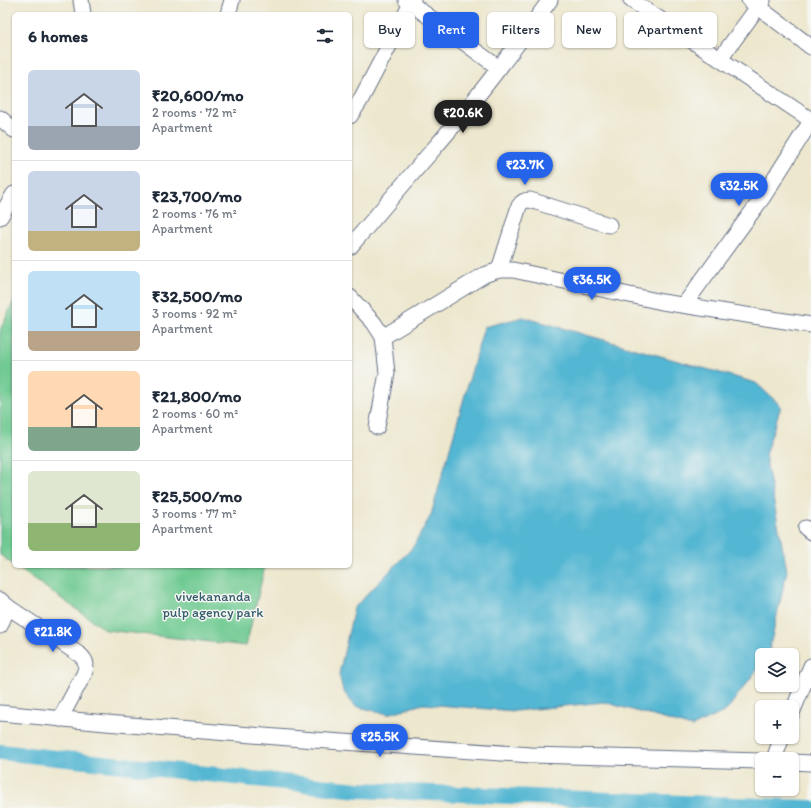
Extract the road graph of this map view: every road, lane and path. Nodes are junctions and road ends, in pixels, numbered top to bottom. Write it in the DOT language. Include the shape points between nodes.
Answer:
graph roads {
  1 [pos="81,0"];
  2 [pos="232,0"];
  3 [pos="550,0"];
  4 [pos="631,0"];
  5 [pos="410,1"];
  6 [pos="756,2"];
  7 [pos="82,12"];
  8 [pos="229,12"];
  9 [pos="811,47"];
  10 [pos="720,59"];
  11 [pos="491,63"];
  12 [pos="352,113"];
  13 [pos="0,118"];
  14 [pos="811,120"];
  15 [pos="12,128"];
  16 [pos="12,197"];
  17 [pos="0,217"];
  18 [pos="609,226"];
  19 [pos="352,245"];
  20 [pos="499,270"];
  21 [pos="352,299"];
  22 [pos="684,305"];
  23 [pos="811,325"];
  24 [pos="383,337"];
  25 [pos="377,427"];
  26 [pos="4,604"];
  27 [pos="0,626"];
  28 [pos="811,666"];
  29 [pos="797,700"];
  30 [pos="0,713"];
  31 [pos="60,719"];
  32 [pos="755,761"];
  33 [pos="799,762"];
  34 [pos="811,763"];
  1 -- 7 [label="street"];
  2 -- 8 [label="street"];
  3 -- 11 [label="street"];
  4 -- 10 [label="street"];
  5 -- 11 [label="street"];
  5 -- 12 [label="street"];
  6 -- 9 [label="street"];
  6 -- 10 [label="street"];
  10 -- 14 [label="street"];
  11 -- 19 [label="street" via="432,152"];
  13 -- 15 [label="street"];
  14 -- 22 [label="street" via="764,198"];
  16 -- 17 [label="street"];
  18 -- 20 [label="street" via="526,200 519,206"];
  20 -- 22 [label="street" via="513,270"];
  20 -- 24 [label="street" via="484,275"];
  21 -- 24 [label="street"];
  22 -- 23 [label="street"];
  24 -- 25 [label="street" via="387,374"];
  26 -- 27 [label="street"];
  26 -- 31 [label="street" via="80,655 86,663 84,674"];
  28 -- 29 [label="street"];
  30 -- 31 [label="street"];
  31 -- 32 [label="street" via="531,755"];
  33 -- 34 [label="street"];
}
